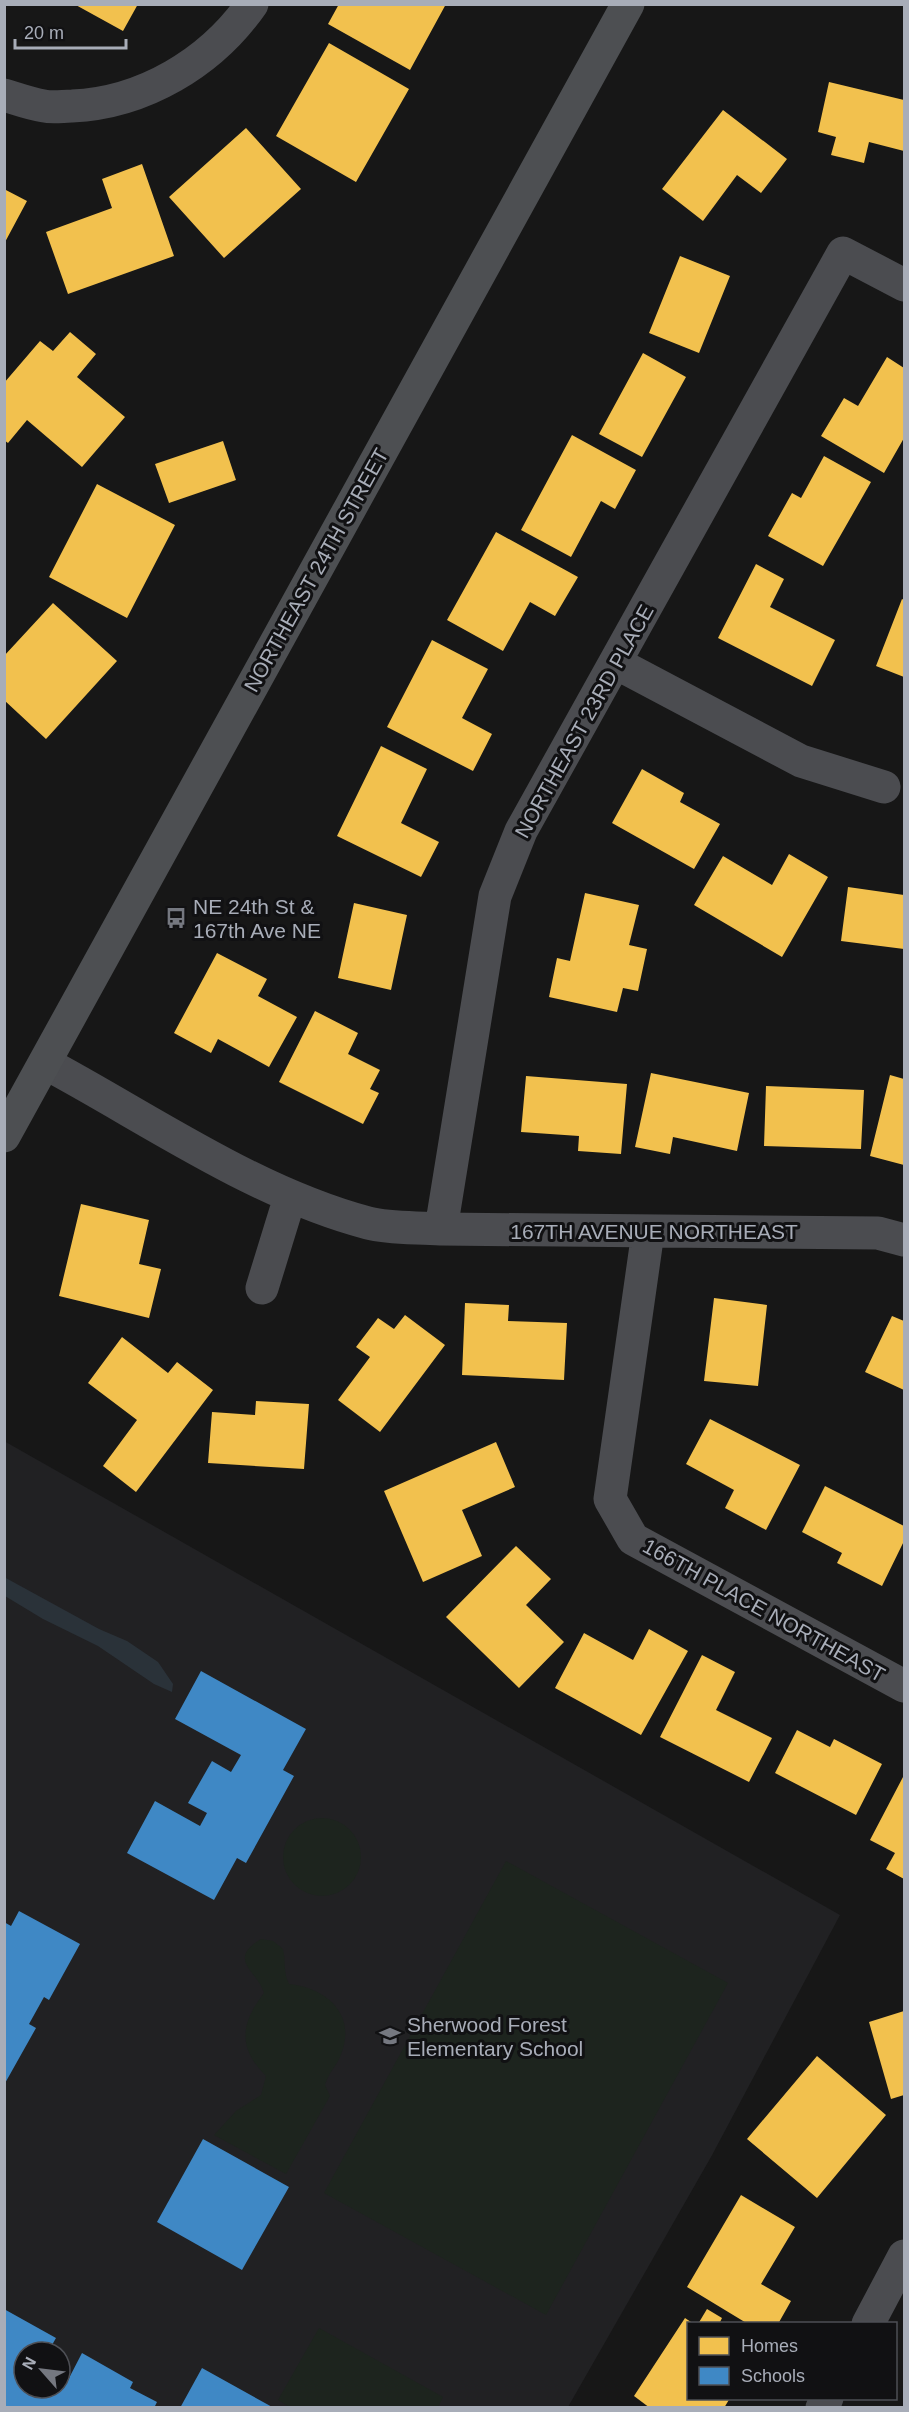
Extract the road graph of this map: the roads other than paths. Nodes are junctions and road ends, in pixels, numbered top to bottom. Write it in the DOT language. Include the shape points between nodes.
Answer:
graph roads {
  1 [pos="252,4"];
  2 [pos="628,4"];
  3 [pos="4,95"];
  4 [pos="904,285"];
  5 [pos="616,663"];
  6 [pos="884,787"];
  7 [pos="45,1063"];
  8 [pos="4,1136"];
  9 [pos="290,1197"];
  10 [pos="441,1229"];
  11 [pos="648,1232"];
  12 [pos="904,1240"];
  13 [pos="262,1288"];
  14 [pos="904,1686"];
  15 [pos="904,2256"];
  16 [pos="869,2322"];
  1 -- 3 [label="street" via="237,26 188,68 146,91 98,105 45,106"];
  2 -- 7 [label="main road, NORTHEAST 24TH STREET"];
  4 -- 5 [label="street, NORTHEAST 23RD PLACE" via="843,253"];
  5 -- 6 [label="street" via="801,761"];
  5 -- 10 [label="street, NORTHEAST 23RD PLACE" via="521,831 495,896"];
  7 -- 8 [label="main road, NORTHEAST 24TH STREET"];
  7 -- 9 [label="street, 167TH AVENUE NORTHEAST"];
  9 -- 10 [label="street, 167TH AVENUE NORTHEAST" via="370,1224"];
  9 -- 13 [label="street"];
  10 -- 11 [label="street, 167TH AVENUE NORTHEAST"];
  11 -- 12 [label="street, 167TH AVENUE NORTHEAST" via="878,1233"];
  11 -- 14 [label="street, 166TH PLACE NORTHEAST" via="610,1498 633,1539"];
  15 -- 16 [label="street"];
}
